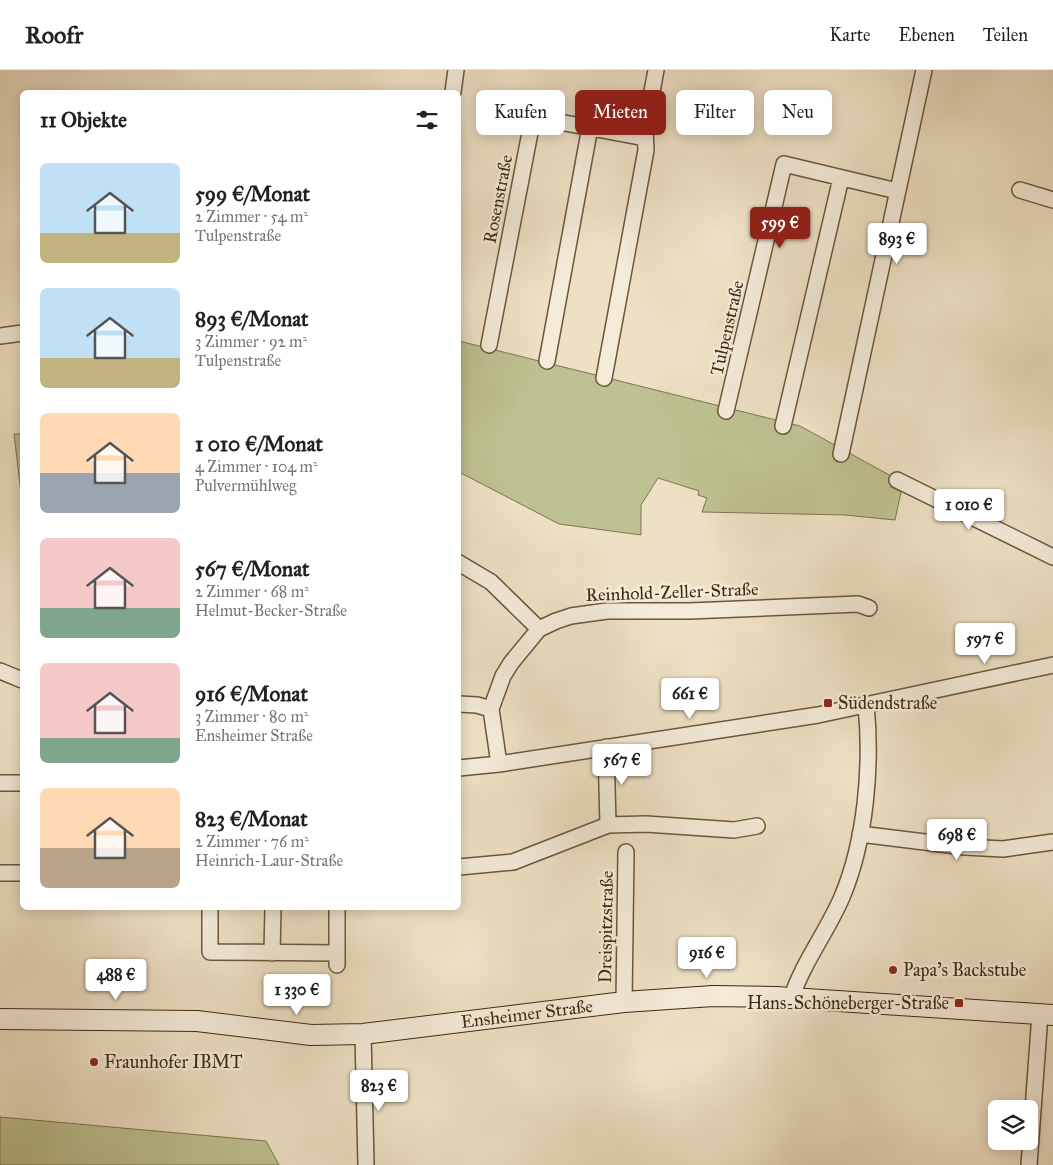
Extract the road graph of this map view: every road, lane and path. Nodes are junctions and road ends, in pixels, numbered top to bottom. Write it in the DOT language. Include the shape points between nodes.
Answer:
graph roads {
  1 [pos="456,70"];
  2 [pos="656,70"];
  3 [pos="924,70"];
  4 [pos="453,90"];
  5 [pos="575,124"];
  6 [pos="589,135"];
  7 [pos="630,135"];
  8 [pos="645,138"];
  9 [pos="841,178"];
  10 [pos="1020,190"];
  11 [pos="897,192"];
  12 [pos="1053,200"];
  13 [pos="20,333"];
  14 [pos="0,336"];
  15 [pos="489,346"];
  16 [pos="548,361"];
  17 [pos="604,378"];
  18 [pos="726,411"];
  19 [pos="783,426"];
  20 [pos="841,454"];
  21 [pos="897,480"];
  22 [pos="1053,557"];
  23 [pos="461,564"];
  24 [pos="869,608"];
  25 [pos="539,630"];
  26 [pos="1053,665"];
  27 [pos="0,671"];
  28 [pos="20,679"];
  29 [pos="461,704"];
  30 [pos="866,705"];
  31 [pos="491,709"];
  32 [pos="606,747"];
  33 [pos="499,764"];
  34 [pos="461,768"];
  35 [pos="0,783"];
  36 [pos="20,783"];
  37 [pos="608,825"];
  38 [pos="757,826"];
  39 [pos="860,834"];
  40 [pos="1053,842"];
  41 [pos="626,852"];
  42 [pos="461,867"];
  43 [pos="0,873"];
  44 [pos="20,873"];
  45 [pos="210,910"];
  46 [pos="273,910"];
  47 [pos="337,910"];
  48 [pos="272,953"];
  49 [pos="791,999"];
  50 [pos="624,1002"];
  51 [pos="1047,1014"];
  52 [pos="0,1019"];
  53 [pos="363,1034"];
  54 [pos="366,1165"];
  55 [pos="1029,1165"];
  1 -- 4 [label="street"];
  2 -- 8 [label="street"];
  3 -- 11 [label="street"];
  5 -- 15 [label="street, Rosenstraße" via="533,117"];
  6 -- 16 [label="street"];
  7 -- 8 [label="street, Rosenstraße"];
  8 -- 17 [label="street" via="646,150"];
  9 -- 11 [label="street, Tulpenstraße"];
  9 -- 18 [label="street, Tulpenstraße" via="784,164"];
  9 -- 19 [label="street"];
  10 -- 12 [label="street"];
  11 -- 20 [label="street"];
  13 -- 14 [label="street"];
  21 -- 22 [label="street"];
  23 -- 25 [label="street" via="491,582"];
  24 -- 25 [label="street, Reinhold-Zeller-Straße" via="858,604 607,611 571,616"];
  25 -- 31 [label="street, Reinhold-Zeller-Straße" via="511,662"];
  26 -- 30 [label="street"];
  27 -- 28 [label="street"];
  29 -- 31 [label="street"];
  30 -- 32 [label="street"];
  30 -- 39 [label="street" via="870,741"];
  31 -- 33 [label="street, Reinhold-Zeller-Straße"];
  32 -- 33 [label="street"];
  32 -- 37 [label="street"];
  33 -- 34 [label="street"];
  35 -- 36 [label="street"];
  37 -- 38 [label="street" via="646,824 734,830"];
  37 -- 42 [label="street" via="513,862"];
  39 -- 40 [label="street" via="1003,849"];
  39 -- 49 [label="street" via="842,898"];
  41 -- 50 [label="street, Dreispitzstraße"];
  43 -- 44 [label="street"];
  45 -- 48 [label="street" via="210,952"];
  46 -- 48 [label="street"];
  47 -- 48 [label="street" via="337,959"];
  49 -- 50 [label="main road, Ensheimer Straße" via="714,996"];
  49 -- 51 [label="main road, Ensheimer Straße"];
  50 -- 53 [label="main road, Ensheimer Straße"];
  51 -- 55 [label="street"];
  52 -- 53 [label="main road, Ensheimer Straße" via="197,1021 311,1035"];
  53 -- 54 [label="street"];
}
